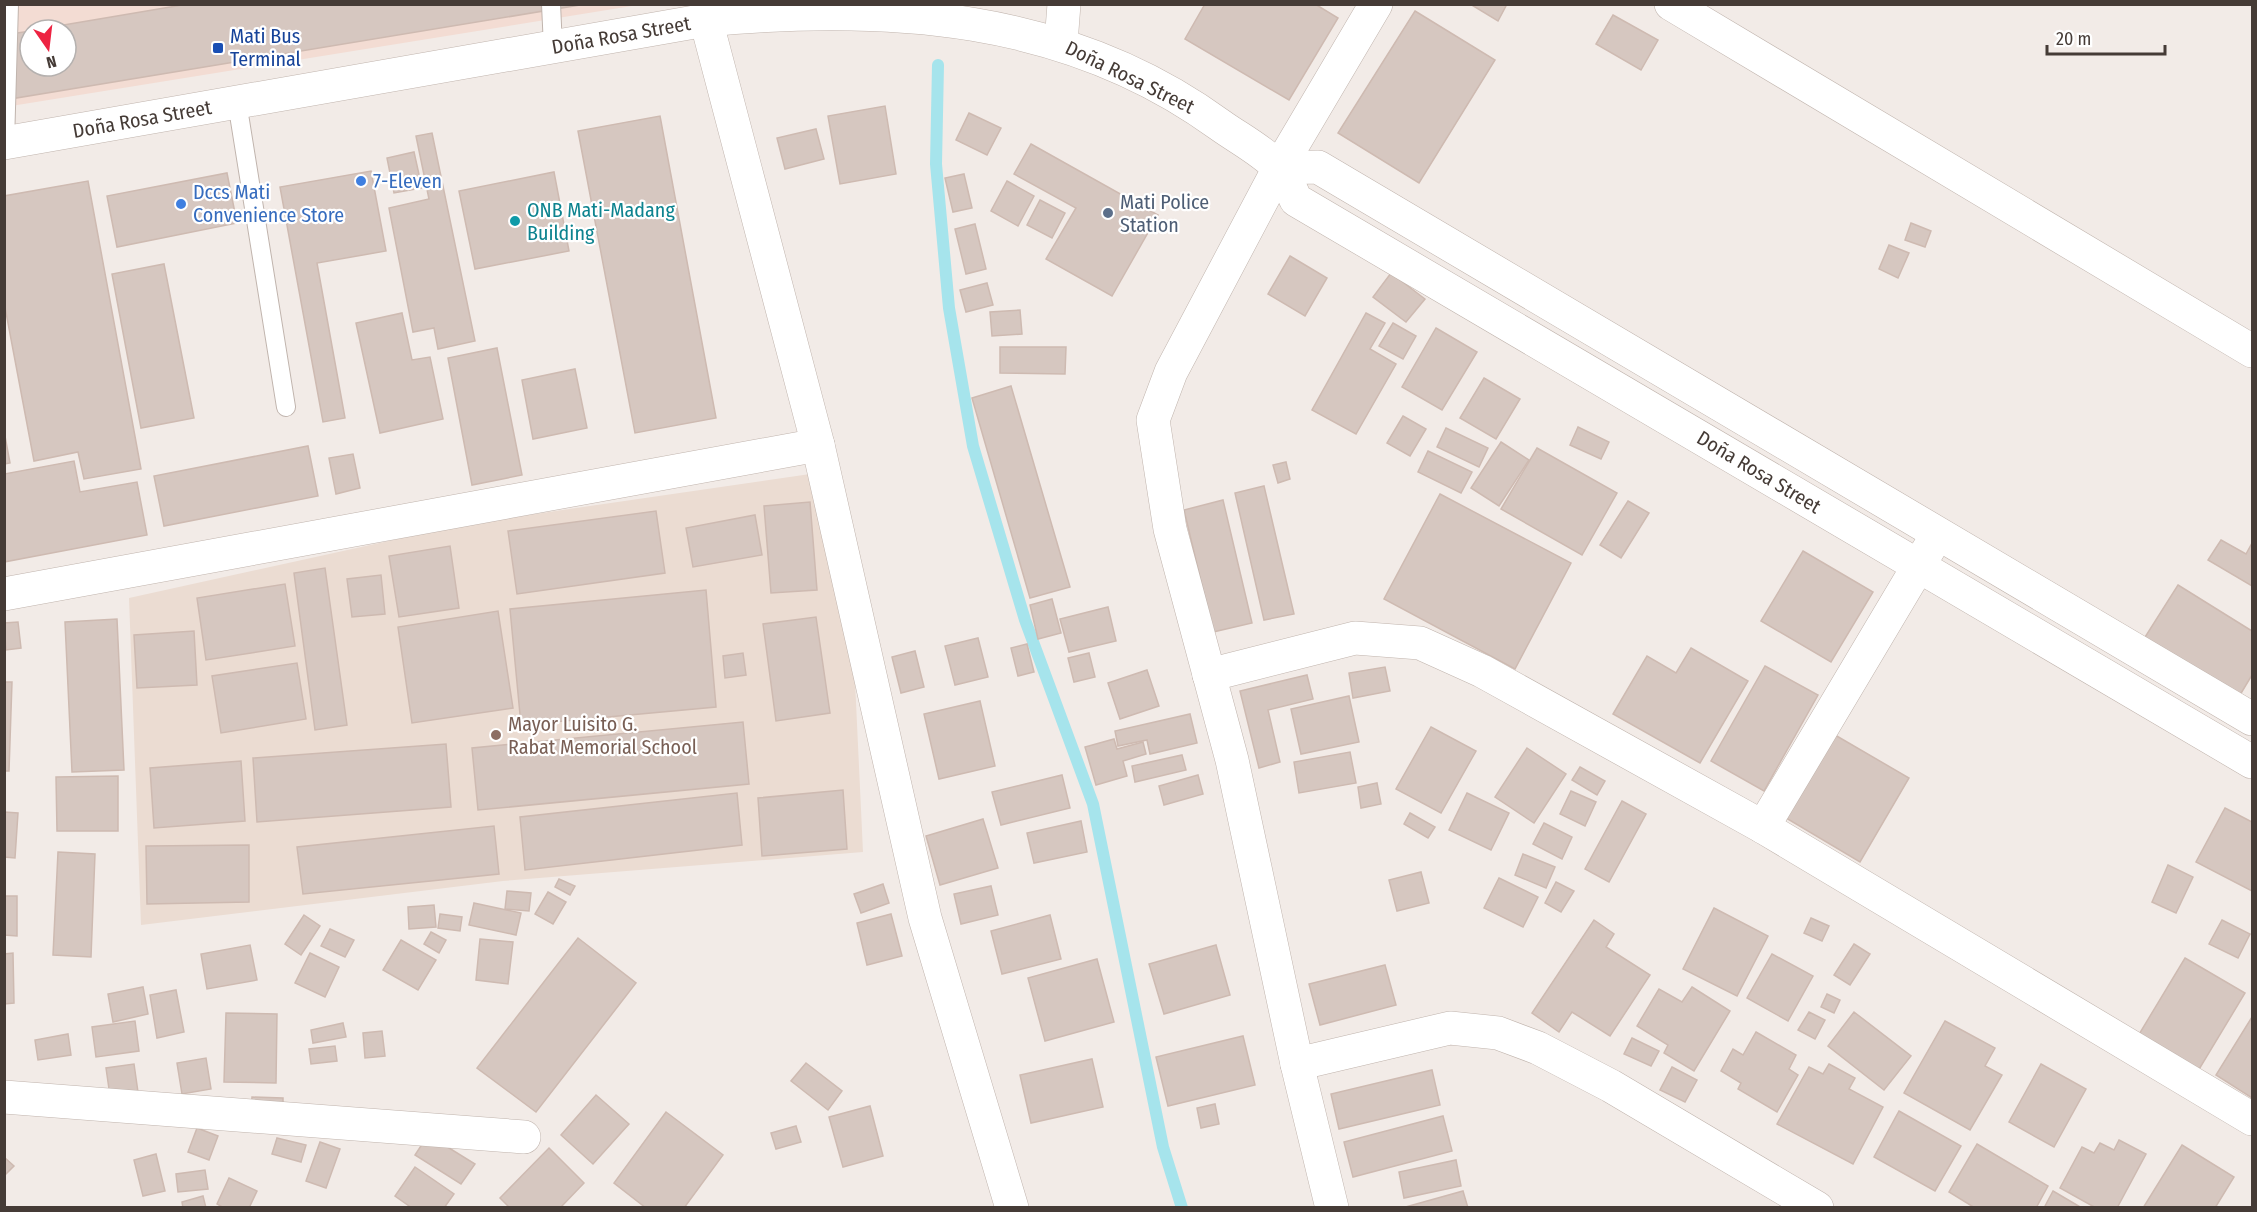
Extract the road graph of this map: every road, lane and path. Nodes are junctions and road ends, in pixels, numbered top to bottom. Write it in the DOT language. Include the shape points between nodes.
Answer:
graph roads {
  1 [pos="9,4"];
  2 [pos="551,4"];
  3 [pos="1064,4"];
  4 [pos="1376,4"];
  5 [pos="1671,4"];
  6 [pos="706,12"];
  7 [pos="1061,43"];
  8 [pos="553,47"];
  9 [pos="237,102"];
  10 [pos="5,143"];
  11 [pos="1279,168"];
  12 [pos="2253,351"];
  13 [pos="286,407"];
  14 [pos="818,445"];
  15 [pos="1937,535"];
  16 [pos="1917,565"];
  17 [pos="4,594"];
  18 [pos="1209,675"];
  19 [pos="2253,720"];
  20 [pos="2253,762"];
  21 [pos="1763,827"];
  22 [pos="1297,1064"];
  23 [pos="4,1097"];
  24 [pos="2253,1119"];
  25 [pos="524,1137"];
  26 [pos="1012,1208"];
  27 [pos="1332,1208"];
  28 [pos="1817,1208"];
  1 -- 10 [label="lane"];
  2 -- 8 [label="lane"];
  3 -- 7 [label="street"];
  4 -- 11 [label="street"];
  5 -- 12 [label="street"];
  6 -- 7 [label="street, Doña Rosa Street" via="925,19 986,25"];
  6 -- 8 [label="street, Doña Rosa Street"];
  6 -- 14 [label="street"];
  7 -- 11 [label="street, Doña Rosa Street" via="1160,87 1201,111"];
  8 -- 9 [label="street, Doña Rosa Street"];
  9 -- 10 [label="street, Doña Rosa Street"];
  9 -- 13 [label="lane"];
  11 -- 15 [label="street, Doña Rosa Street" via="1318,167"];
  11 -- 16 [label="street, Doña Rosa Street" via="1296,200"];
  11 -- 18 [label="street" via="1171,372 1153,420 1170,529"];
  14 -- 17 [label="street"];
  14 -- 26 [label="street" via="925,918"];
  15 -- 16 [label="street"];
  15 -- 19 [label="street, Doña Rosa Street"];
  16 -- 20 [label="street, Doña Rosa Street"];
  16 -- 21 [label="street"];
  18 -- 21 [label="street" via="1355,638 1420,644 1482,671"];
  18 -- 22 [label="street" via="1232,760"];
  21 -- 24 [label="street"];
  22 -- 27 [label="street"];
  22 -- 28 [label="street" via="1450,1028 1498,1033 1538,1048 1611,1086"];
  23 -- 25 [label="street"];
}
